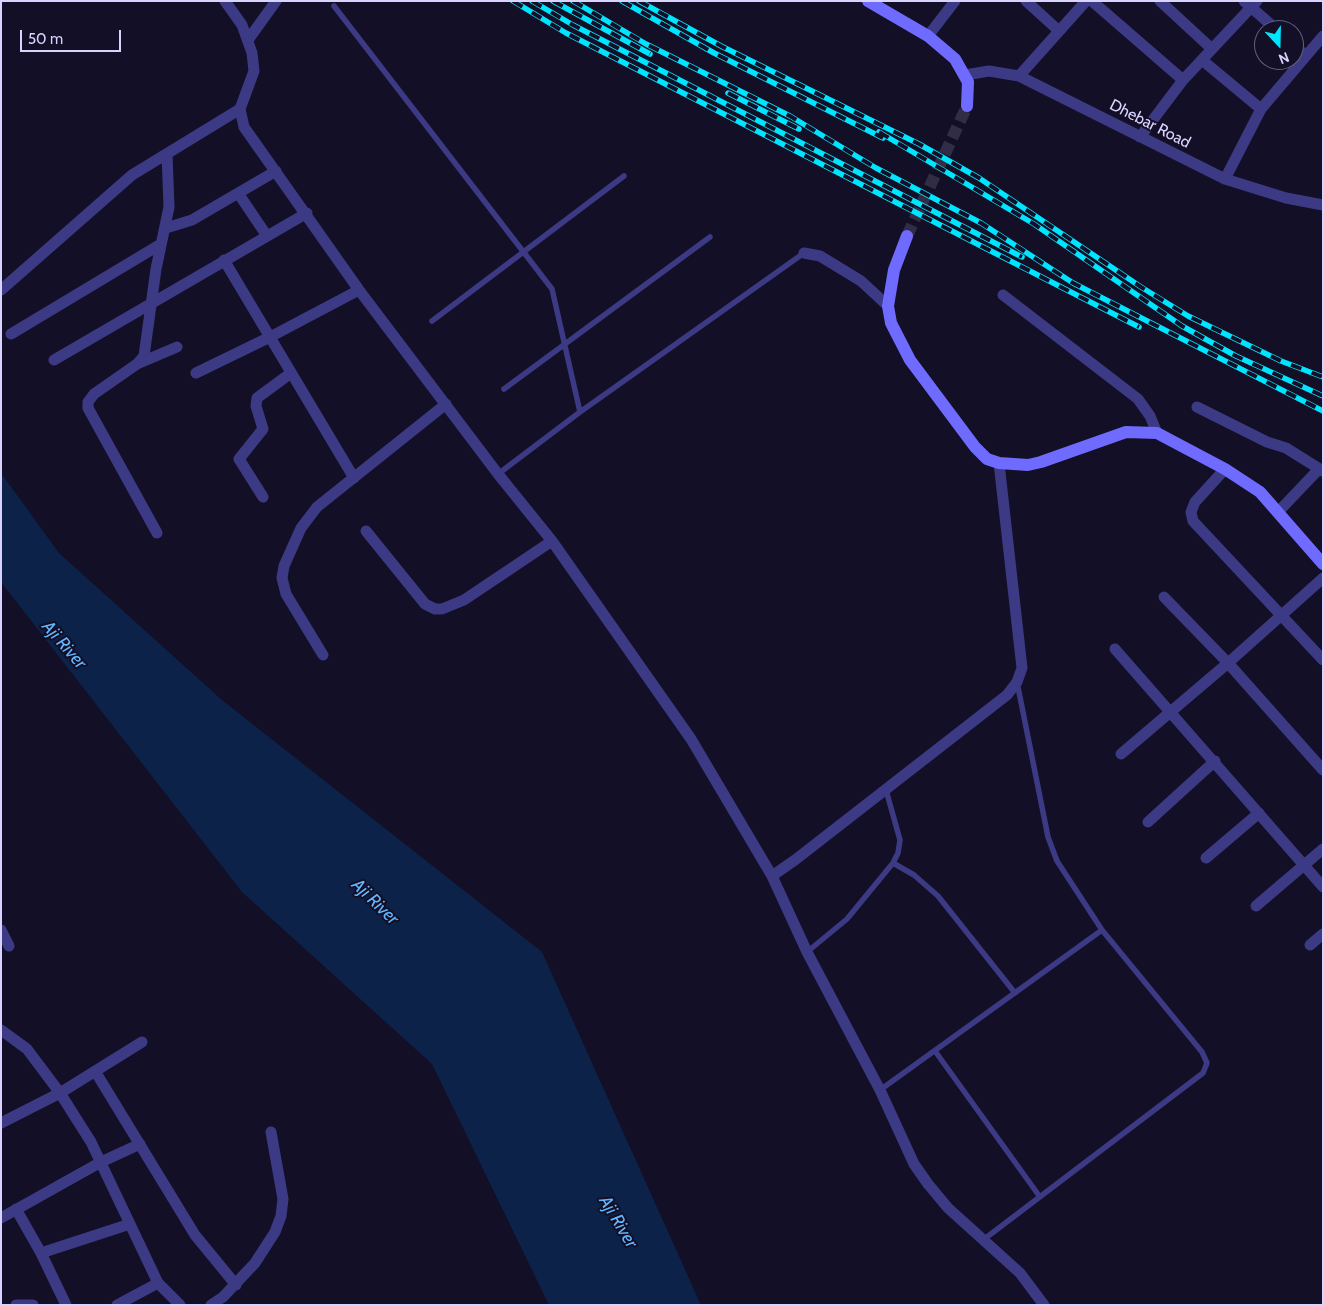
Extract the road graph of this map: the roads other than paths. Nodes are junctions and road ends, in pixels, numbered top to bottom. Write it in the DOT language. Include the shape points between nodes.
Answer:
graph roads {
  1 [pos="225,1"];
  2 [pos="276,1"];
  3 [pos="868,1"];
  4 [pos="955,1"];
  5 [pos="1026,1"];
  6 [pos="1086,1"];
  7 [pos="1092,1"];
  8 [pos="1160,1"];
  9 [pos="1251,3"];
  10 [pos="334,6"];
  11 [pos="1267,20"];
  12 [pos="1058,30"];
  13 [pos="928,36"];
  14 [pos="1323,36"];
  15 [pos="248,40"];
  16 [pos="1212,49"];
  17 [pos="1306,56"];
  18 [pos="1202,60"];
  19 [pos="966,75"];
  20 [pos="1019,76"];
  21 [pos="1183,80"];
  22 [pos="967,106"];
  23 [pos="240,109"];
  24 [pos="1261,109"];
  25 [pos="1140,137"];
  26 [pos="167,154"];
  27 [pos="276,171"];
  28 [pos="624,176"];
  29 [pos="1225,179"];
  30 [pos="238,193"];
  31 [pos="1323,205"];
  32 [pos="307,213"];
  33 [pos="166,228"];
  34 [pos="267,236"];
  35 [pos="907,236"];
  36 [pos="710,237"];
  37 [pos="161,244"];
  38 [pos="523,252"];
  39 [pos="804,252"];
  40 [pos="224,260"];
  41 [pos="1,290"];
  42 [pos="359,290"];
  43 [pos="1003,294"];
  44 [pos="152,302"];
  45 [pos="888,306"];
  46 [pos="432,321"];
  47 [pos="11,334"];
  48 [pos="270,338"];
  49 [pos="564,343"];
  50 [pos="177,347"];
  51 [pos="54,360"];
  52 [pos="137,364"];
  53 [pos="196,373"];
  54 [pos="291,373"];
  55 [pos="504,389"];
  56 [pos="446,404"];
  57 [pos="1197,407"];
  58 [pos="580,412"];
  59 [pos="1157,433"];
  60 [pos="999,463"];
  61 [pos="1225,470"];
  62 [pos="1321,470"];
  63 [pos="498,474"];
  64 [pos="354,478"];
  65 [pos="263,497"];
  66 [pos="1278,511"];
  67 [pos="366,531"];
  68 [pos="157,533"];
  69 [pos="552,541"];
  70 [pos="1323,564"];
  71 [pos="1323,578"];
  72 [pos="1164,597"];
  73 [pos="1279,616"];
  74 [pos="1115,649"];
  75 [pos="323,655"];
  76 [pos="1323,660"];
  77 [pos="1228,663"];
  78 [pos="1017,682"];
  79 [pos="1171,711"];
  80 [pos="1121,754"];
  81 [pos="1215,761"];
  82 [pos="1323,770"];
  83 [pos="886,790"];
  84 [pos="1260,813"];
  85 [pos="1148,822"];
  86 [pos="1323,849"];
  87 [pos="1206,858"];
  88 [pos="894,863"];
  89 [pos="1304,864"];
  90 [pos="772,876"];
  91 [pos="1323,887"];
  92 [pos="1256,906"];
  93 [pos="1,930"];
  94 [pos="1102,930"];
  95 [pos="1323,934"];
  96 [pos="1310,945"];
  97 [pos="9,946"];
  98 [pos="807,952"];
  99 [pos="1015,993"];
  100 [pos="1,1030"];
  101 [pos="142,1042"];
  102 [pos="935,1051"];
  103 [pos="95,1071"];
  104 [pos="880,1090"];
  105 [pos="60,1093"];
  106 [pos="1,1123"];
  107 [pos="272,1132"];
  108 [pos="140,1144"];
  109 [pos="101,1162"];
  110 [pos="1040,1197"];
  111 [pos="16,1209"];
  112 [pos="1,1218"];
  113 [pos="130,1224"];
  114 [pos="983,1240"];
  115 [pos="42,1253"];
  116 [pos="158,1283"];
  117 [pos="236,1285"];
  118 [pos="16,1305"];
  119 [pos="32,1305"];
  120 [pos="66,1305"];
  121 [pos="117,1305"];
  122 [pos="180,1305"];
  123 [pos="211,1305"];
  124 [pos="1044,1305"];
  1 -- 15 [label="street"];
  2 -- 15 [label="street"];
  3 -- 13 [label="street"];
  4 -- 13 [label="street"];
  5 -- 12 [label="street"];
  6 -- 12 [label="street"];
  7 -- 21 [label="street"];
  8 -- 16 [label="street"];
  9 -- 11 [label="street"];
  9 -- 16 [label="street"];
  10 -- 38 [label="lane"];
  12 -- 20 [label="street"];
  13 -- 19 [label="street" via="956,59"];
  14 -- 17 [label="street"];
  15 -- 23 [label="street" via="254,71"];
  16 -- 18 [label="street"];
  17 -- 24 [label="street"];
  18 -- 21 [label="street"];
  18 -- 24 [label="street"];
  19 -- 20 [label="street, Dhebar Road" via="989,71"];
  19 -- 22 [label="street" via="969,89"];
  20 -- 25 [label="street, Dhebar Road"];
  21 -- 25 [label="street"];
  23 -- 26 [label="street"];
  23 -- 27 [label="street" via="244,127"];
  24 -- 29 [label="street"];
  25 -- 29 [label="street, Dhebar Road"];
  26 -- 33 [label="street" via="170,182"];
  26 -- 41 [label="street" via="132,175"];
  27 -- 30 [label="street"];
  27 -- 32 [label="street"];
  28 -- 38 [label="lane"];
  29 -- 31 [label="street, Dhebar Road" via="1286,198"];
  30 -- 33 [label="street" via="192,220"];
  30 -- 34 [label="street"];
  32 -- 34 [label="street"];
  32 -- 42 [label="street"];
  33 -- 37 [label="street"];
  34 -- 40 [label="street"];
  35 -- 45 [label="street" via="894,270"];
  36 -- 49 [label="lane"];
  37 -- 44 [label="street"];
  37 -- 47 [label="street"];
  38 -- 46 [label="lane"];
  38 -- 49 [label="lane" via="552,289"];
  39 -- 45 [label="street" via="820,256 861,281"];
  39 -- 58 [label="lane"];
  40 -- 44 [label="street"];
  40 -- 48 [label="street"];
  42 -- 48 [label="street"];
  42 -- 56 [label="street"];
  43 -- 59 [label="street" via="1138,399"];
  44 -- 51 [label="street"];
  44 -- 52 [label="street" via="147,348"];
  45 -- 60 [label="street" via="896,337 910,360 975,447"];
  48 -- 53 [label="street"];
  48 -- 54 [label="street"];
  49 -- 55 [label="lane"];
  49 -- 58 [label="lane"];
  50 -- 52 [label="street"];
  52 -- 68 [label="street" via="94,394 88,408"];
  54 -- 64 [label="street"];
  54 -- 65 [label="street" via="257,398 256,406 264,429 239,458"];
  56 -- 63 [label="street"];
  56 -- 64 [label="street"];
  57 -- 62 [label="street" via="1267,442 1286,448"];
  58 -- 63 [label="lane"];
  59 -- 60 [label="street" via="1126,432 1028,465"];
  59 -- 61 [label="street"];
  60 -- 78 [label="street" via="1022,668"];
  61 -- 66 [label="street" via="1260,492"];
  61 -- 73 [label="street" via="1195,502 1190,512 1192,521"];
  62 -- 66 [label="street"];
  63 -- 69 [label="street"];
  64 -- 75 [label="street" via="310,516 284,566 282,578 286,594"];
  66 -- 70 [label="street"];
  67 -- 69 [label="street" via="425,604 435,609 464,600"];
  69 -- 90 [label="street" via="691,739"];
  71 -- 73 [label="street"];
  72 -- 77 [label="street"];
  73 -- 76 [label="street"];
  73 -- 77 [label="street"];
  74 -- 79 [label="street"];
  77 -- 79 [label="street"];
  77 -- 82 [label="street"];
  78 -- 83 [label="street" via="1007,695"];
  78 -- 94 [label="lane" via="1052,849"];
  79 -- 80 [label="street"];
  79 -- 81 [label="street"];
  81 -- 84 [label="street"];
  81 -- 85 [label="street"];
  83 -- 88 [label="lane" via="900,840"];
  83 -- 90 [label="street"];
  84 -- 87 [label="street"];
  84 -- 89 [label="street"];
  86 -- 89 [label="street"];
  88 -- 98 [label="lane" via="847,919"];
  88 -- 99 [label="lane" via="938,896"];
  89 -- 91 [label="street"];
  89 -- 92 [label="street"];
  90 -- 98 [label="street"];
  93 -- 97 [label="street"];
  94 -- 99 [label="lane"];
  94 -- 110 [label="lane" via="1202,1052 1207,1067"];
  95 -- 96 [label="street"];
  98 -- 104 [label="street"];
  99 -- 102 [label="lane"];
  100 -- 105 [label="street" via="28,1049"];
  101 -- 103 [label="street"];
  102 -- 104 [label="lane"];
  102 -- 110 [label="lane"];
  103 -- 105 [label="street"];
  103 -- 108 [label="street"];
  104 -- 114 [label="street" via="914,1164 948,1208"];
  105 -- 106 [label="street"];
  105 -- 109 [label="street"];
  107 -- 117 [label="street" via="283,1199 281,1216 265,1248"];
  108 -- 109 [label="street"];
  108 -- 117 [label="street" via="195,1235"];
  109 -- 111 [label="street"];
  109 -- 113 [label="street"];
  110 -- 114 [label="lane"];
  111 -- 112 [label="street"];
  111 -- 115 [label="street"];
  113 -- 115 [label="street"];
  113 -- 116 [label="street"];
  114 -- 124 [label="street" via="1020,1273"];
  115 -- 120 [label="street"];
  116 -- 121 [label="street"];
  116 -- 122 [label="street"];
  117 -- 123 [label="street"];
  118 -- 119 [label="street"];
}
